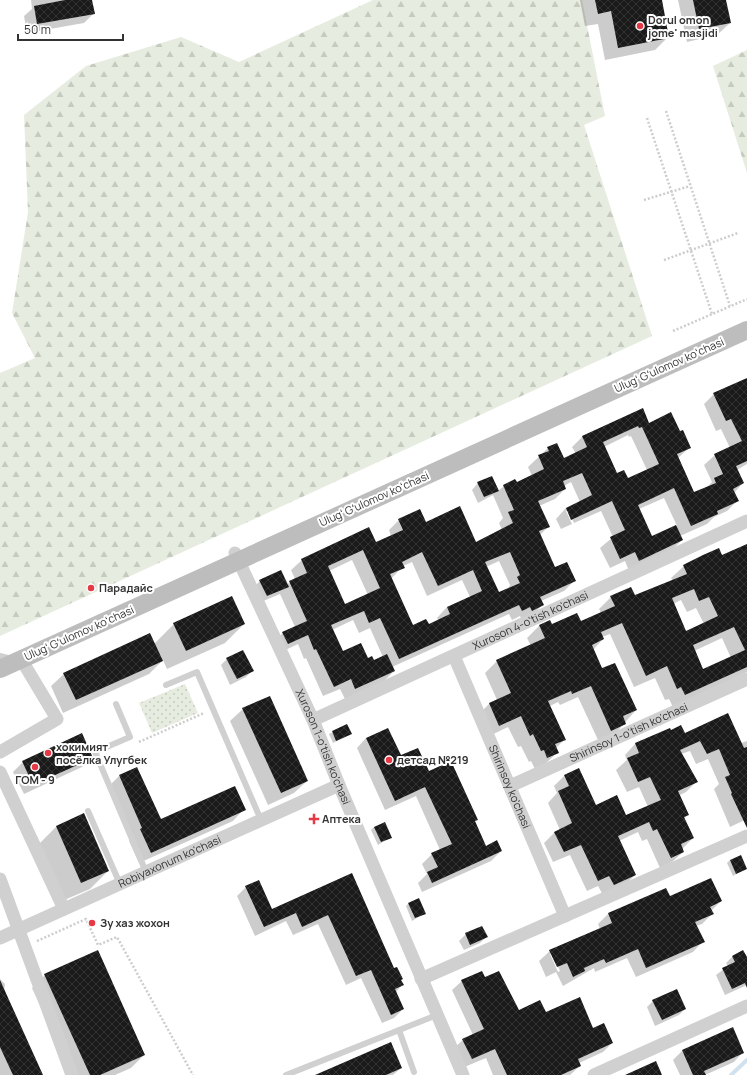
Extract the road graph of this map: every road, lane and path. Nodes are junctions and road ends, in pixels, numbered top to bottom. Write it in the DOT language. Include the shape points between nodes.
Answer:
graph roads {
  1 [pos="666,111"];
  2 [pos="647,118"];
  3 [pos="690,186"];
  4 [pos="671,192"];
  5 [pos="644,200"];
  6 [pos="738,233"];
  7 [pos="709,243"];
  8 [pos="691,250"];
  9 [pos="664,260"];
  10 [pos="747,299"];
  11 [pos="730,306"];
  12 [pos="712,314"];
  13 [pos="747,322"];
  14 [pos="747,330"];
  15 [pos="673,331"];
  16 [pos="747,521"];
  17 [pos="237,557"];
  18 [pos="454,656"];
  19 [pos="5,661"];
  20 [pos="747,679"];
  21 [pos="166,686"];
  22 [pos="116,704"];
  23 [pos="213,709"];
  24 [pos="313,720"];
  25 [pos="134,744"];
  26 [pos="0,752"];
  27 [pos="0,772"];
  28 [pos="338,785"];
  29 [pos="510,786"];
  30 [pos="88,811"];
  31 [pos="261,820"];
  32 [pos="747,836"];
  33 [pos="146,872"];
  34 [pos="0,880"];
  35 [pos="120,884"];
  36 [pos="64,909"];
  37 [pos="565,916"];
  38 [pos="19,929"];
  39 [pos="0,938"];
  40 [pos="25,946"];
  41 [pos="421,979"];
  42 [pos="747,1006"];
  43 [pos="437,1015"];
  44 [pos="399,1030"];
  45 [pos="414,1072"];
  46 [pos="72,1075"];
  47 [pos="193,1075"];
  48 [pos="286,1075"];
  49 [pos="463,1075"];
  50 [pos="594,1075"];
  1 -- 3 [label="path"];
  2 -- 4 [label="path"];
  3 -- 4 [label="path"];
  3 -- 7 [label="path"];
  4 -- 5 [label="path"];
  4 -- 8 [label="path"];
  6 -- 7 [label="path"];
  7 -- 8 [label="path"];
  7 -- 11 [label="path"];
  8 -- 9 [label="path"];
  8 -- 12 [label="path"];
  10 -- 11 [label="path"];
  11 -- 12 [label="path"];
  12 -- 15 [label="path"];
  13 -- 17 [label="main road, Ulugʻ Gʻulomov koʻchasi"];
  14 -- 17 [label="main road, Ulugʻ Gʻulomov koʻchasi"];
  16 -- 18 [label="street, Xuroson 4-o'tish ko'chasi"];
  17 -- 19 [label="main road, Ulugʻ Gʻulomov koʻchasi"];
  17 -- 24 [label="street, Хuroson 1-o'tish ko'chasi"];
  18 -- 24 [label="street, Xuroson 4-o'tish ko'chasi"];
  18 -- 29 [label="street, Shirinsoy ko'chasi"];
  19 -- 26 [label="street" via="57,719"];
  20 -- 29 [label="street, Shirinsoy 1-o'tish ko'chasi"];
  21 -- 23 [label="lane" via="197,672"];
  22 -- 33 [label="lane" via="130,737 95,752"];
  23 -- 25 [label="path"];
  23 -- 31 [label="lane"];
  24 -- 28 [label="street, Хuroson 1-o'tish ko'chasi"];
  27 -- 36 [label="street"];
  28 -- 31 [label="street, Robiyaxonum ko'chasi"];
  28 -- 41 [label="street, Хuroson 1-o'tish ko'chasi"];
  29 -- 37 [label="street, Shirinsoy ko'chasi"];
  30 -- 35 [label="lane"];
  31 -- 33 [label="street, Robiyaxonum ko'chasi"];
  32 -- 37 [label="street"];
  33 -- 35 [label="street, Robiyaxonum ko'chasi"];
  34 -- 38 [label="street"];
  35 -- 36 [label="street, Robiyaxonum ko'chasi"];
  36 -- 38 [label="street, Robiyaxonum ko'chasi"];
  37 -- 41 [label="street"];
  38 -- 39 [label="street, Robiyaxonum ko'chasi"];
  38 -- 40 [label="street"];
  40 -- 46 [label="street"];
  40 -- 47 [label="path" via="86,919 98,945 117,937"];
  41 -- 43 [label="street, Хuroson 1-o'tish ko'chasi"];
  42 -- 50 [label="street"];
  43 -- 44 [label="lane"];
  43 -- 49 [label="street, Хuroson 1-o'tish ko'chasi"];
  44 -- 45 [label="lane"];
  44 -- 48 [label="lane"];
}
